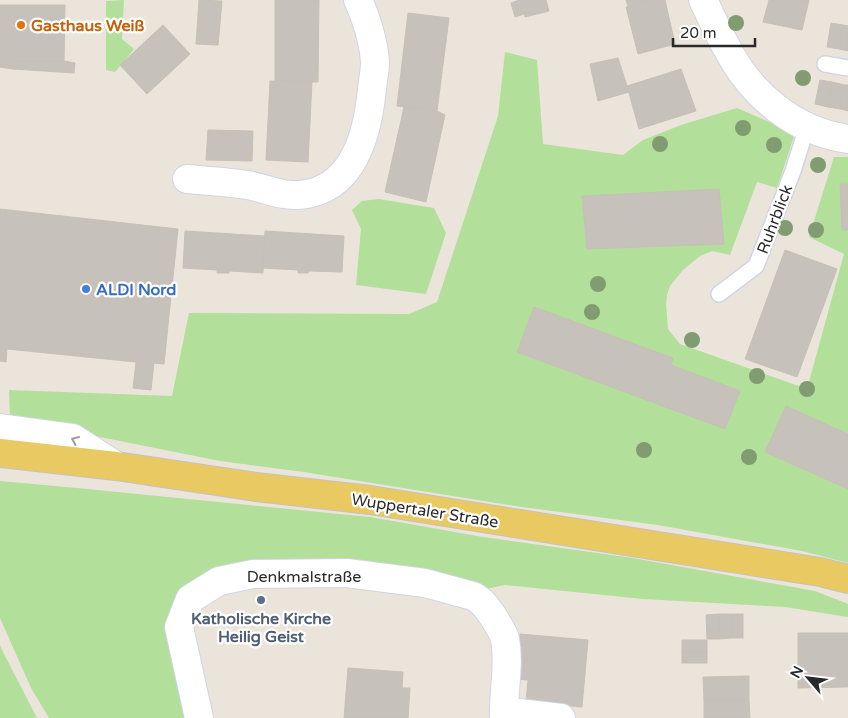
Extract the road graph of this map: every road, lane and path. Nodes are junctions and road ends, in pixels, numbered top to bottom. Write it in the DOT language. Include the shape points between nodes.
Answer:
graph roads {
  1 [pos="358,0"];
  2 [pos="703,0"];
  3 [pos="825,64"];
  4 [pos="848,68"];
  5 [pos="807,127"];
  6 [pos="848,139"];
  7 [pos="186,179"];
  8 [pos="719,294"];
  9 [pos="0,428"];
  10 [pos="0,453"];
  11 [pos="116,466"];
  12 [pos="848,579"];
  13 [pos="504,714"];
  14 [pos="199,718"];
  15 [pos="561,718"];
  1 -- 7 [label="street" via="371,37 375,62 371,96 361,143 350,166 336,182 319,191 294,195 242,184"];
  2 -- 5 [label="street" via="727,49 752,86 779,111"];
  3 -- 4 [label="lane"];
  5 -- 6 [label="street"];
  5 -- 8 [label="lane, Ruhrblick" via="756,266"];
  11 -- 9 [label="street, one-way" via="74,438"];
  10 -- 11 [label="main road, Wuppertaler Straße"];
  11 -- 12 [label="main road, Wuppertaler Straße" via="370,500"];
  13 -- 14 [label="street, Denkmalstraße" via="505,640 510,627 479,599 426,583 347,573 253,574 219,581 190,599 179,627"];
  13 -- 15 [label="street, Denkmalstraße"];
}
